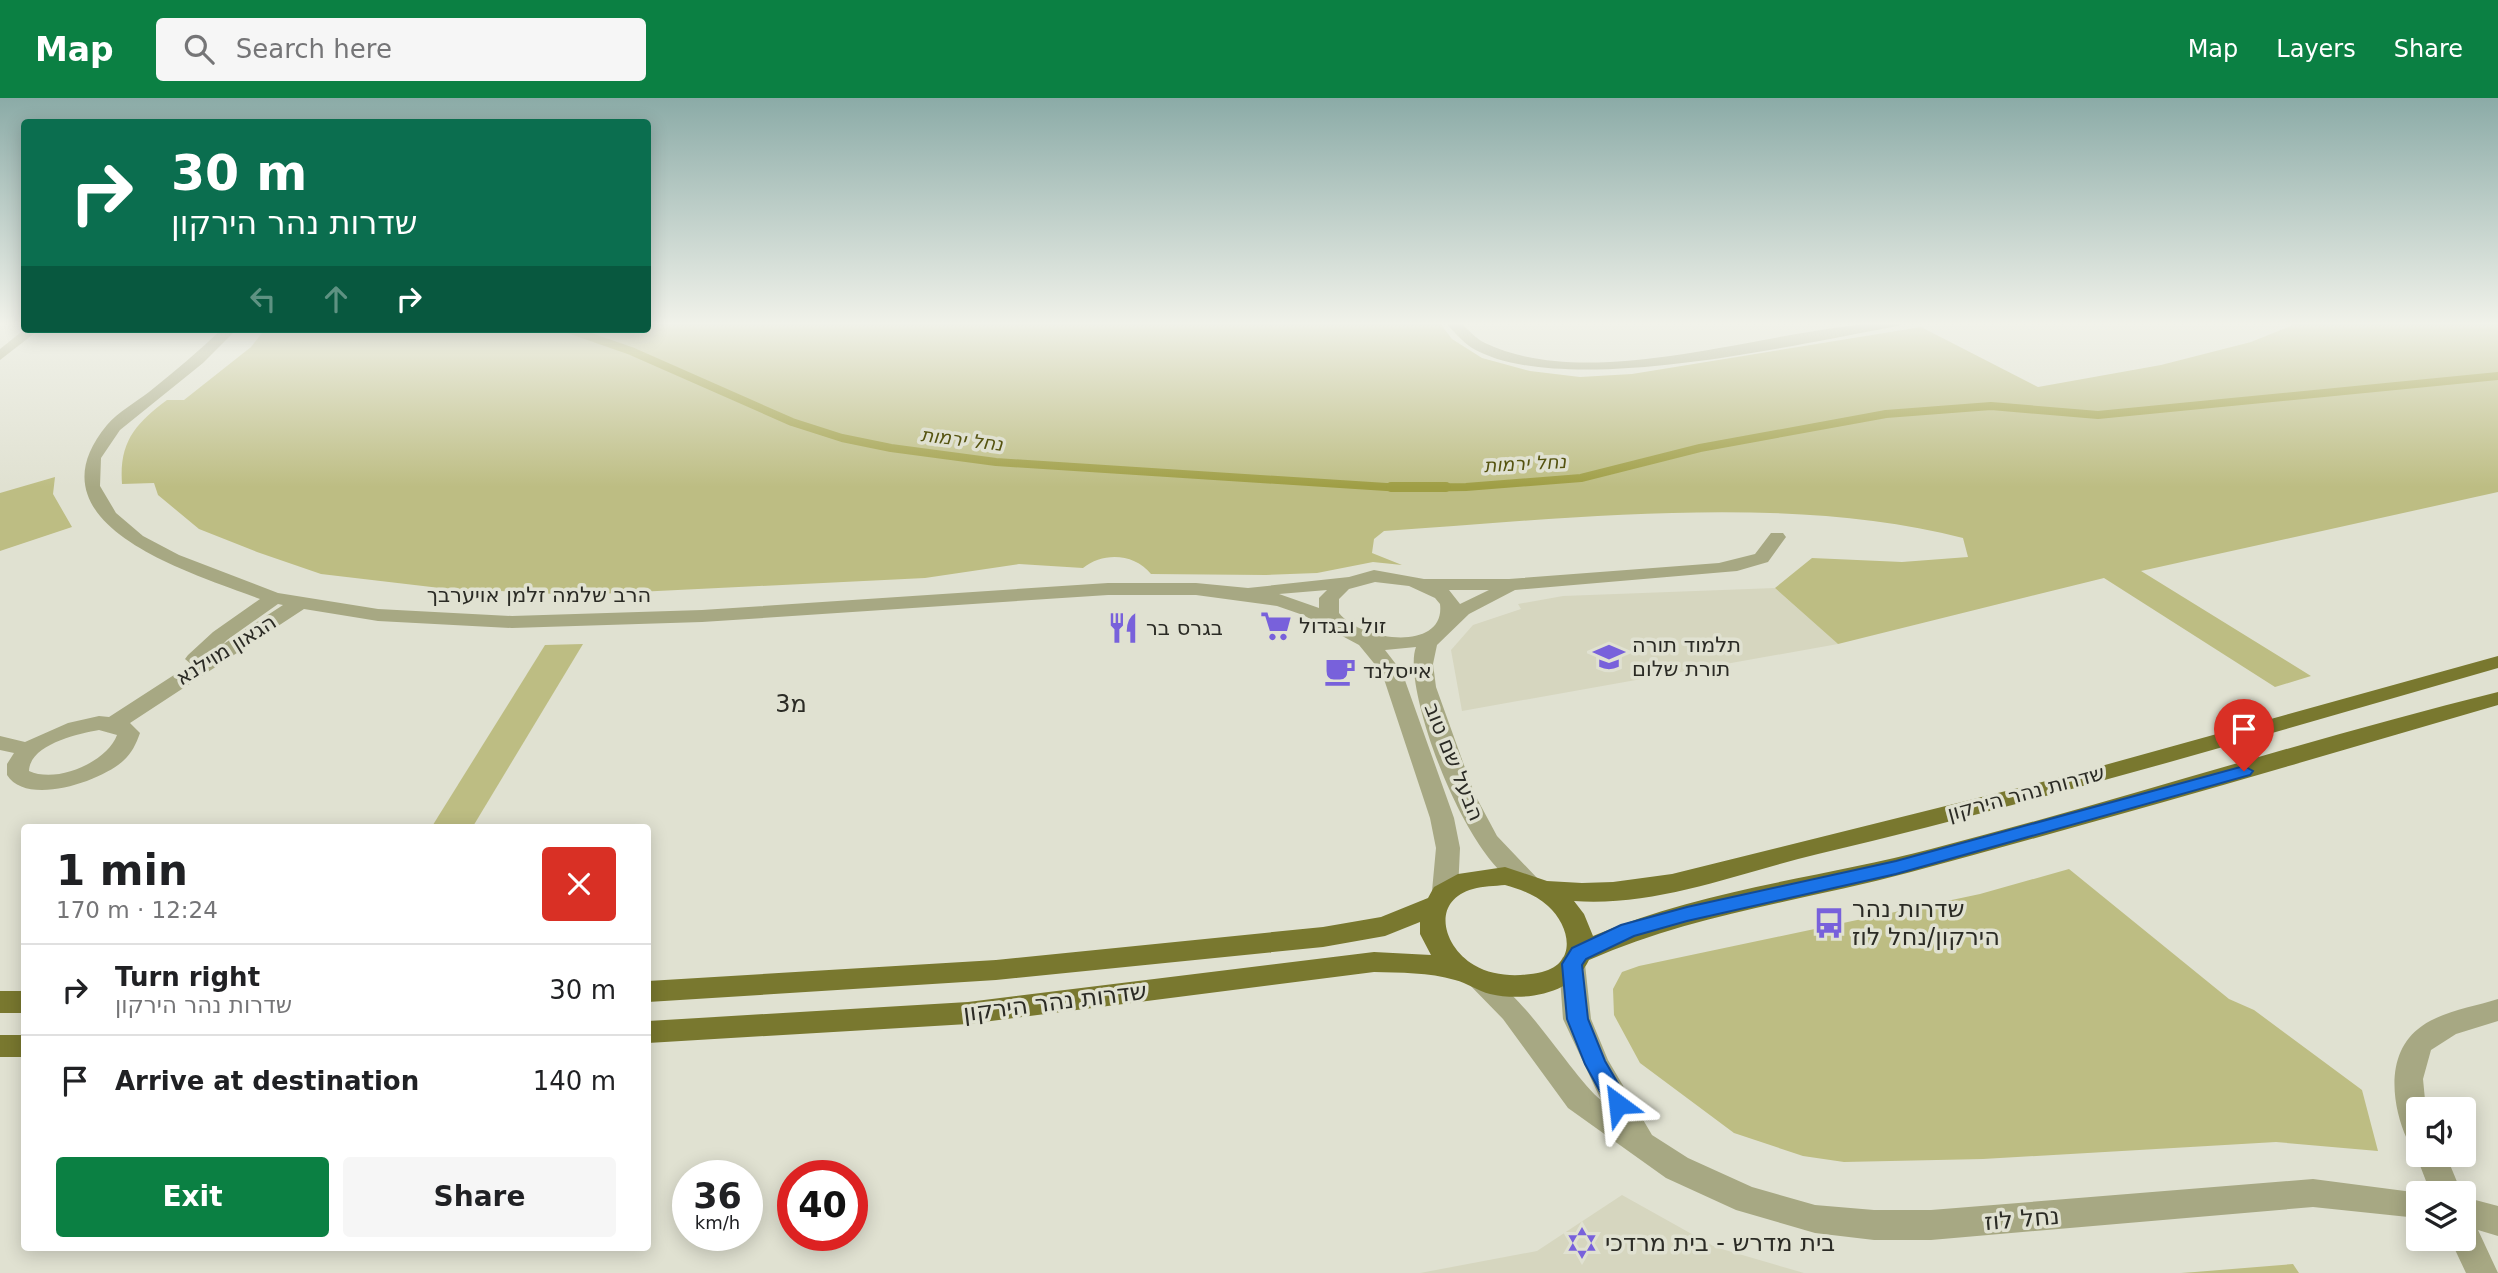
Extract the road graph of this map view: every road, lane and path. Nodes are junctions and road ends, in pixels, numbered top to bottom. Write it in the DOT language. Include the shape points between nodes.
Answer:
graph roads {
  1 [pos="177,377"];
  2 [pos="1777,537"];
  3 [pos="1350,581"];
  4 [pos="1426,584"];
  5 [pos="1528,584"];
  6 [pos="1244,592"];
  7 [pos="274,598"];
  8 [pos="298,604"];
  9 [pos="1336,624"];
  10 [pos="1442,628"];
  11 [pos="1366,640"];
  12 [pos="2498,662"];
  13 [pos="166,687"];
  14 [pos="2498,698"];
  15 [pos="114,724"];
  16 [pos="0,743"];
  17 [pos="29,750"];
  18 [pos="1538,885"];
  19 [pos="1440,898"];
  20 [pos="1575,959"];
  21 [pos="1468,974"];
  22 [pos="651,992"];
  23 [pos="0,1002"];
  24 [pos="21,1002"];
  25 [pos="2498,1010"];
  26 [pos="651,1032"];
  27 [pos="21,1045"];
  28 [pos="0,1046"];
  29 [pos="2409,1097"];
  30 [pos="1641,1143"];
  31 [pos="2406,1203"];
  32 [pos="2476,1215"];
  33 [pos="2498,1221"];
  34 [pos="2472,1251"];
  35 [pos="2483,1273"];
  1 -- 7 [label="street, הרב שלמה זלמן אויערבך" via="114,427 93,458 92,486 109,516 137,540 172,559"];
  2 -- 5 [label="street" via="1773,551 1749,564"];
  3 -- 4 [label="street" via="1383,575"];
  3 -- 6 [label="street"];
  3 -- 9 [label="street" via="1327,603"];
  4 -- 5 [label="street"];
  4 -- 10 [label="street" via="1447,602 1450,613"];
  5 -- 10 [label="street" via="1462,610"];
  6 -- 8 [label="street, הרב שלמה זלמן אויערבך" via="1108,589 702,616 512,622 442,621"];
  6 -- 9 [label="street"];
  7 -- 8 [label="street, הרב שלמה זלמן אויערבך"];
  7 -- 13 [label="street, הגאון מוילנא" via="220,636"];
  8 -- 13 [label="street, הגאון מוילנא"];
  9 -- 11 [label="street"];
  10 -- 11 [label="street" via="1404,643"];
  10 -- 18 [label="street, הבעל שם טוב" via="1425,644 1421,668 1466,802 1500,857"];
  11 -- 19 [label="street, הבעל שם טוב" via="1392,672 1442,818 1448,848"];
  12 -- 18 [label="main road, שדרות נהר הירקון" via="1983,805 1692,880 1605,893"];
  13 -- 15 [label="street"];
  14 -- 20 [label="main road, שדרות נהר הירקון" via="1896,867 1687,914 1628,931"];
  15 -- 17 [label="street" via="71,729"];
  15 -- 17 [label="street" via="129,733 125,746 103,765 77,776 51,782 24,780 17,768"];
  16 -- 17 [label="street"];
  18 -- 19 [label="main road" via="1505,876 1483,876 1462,882"];
  18 -- 20 [label="main road" via="1565,903 1577,919 1581,936"];
  19 -- 21 [label="main road" via="1430,920 1433,938 1443,955"];
  19 -- 22 [label="main road, שדרות נהר הירקון" via="1385,926 1322,937 996,970"];
  20 -- 21 [label="main road" via="1552,979 1530,985 1505,985"];
  20 -- 30 [label="street, נחל לוז" via="1577,1019 1596,1064"];
  21 -- 26 [label="main road, שדרות נהר הירקון" via="1416,963 1374,962 968,1013"];
  21 -- 30 [label="street, נחל לוז" via="1513,1010 1578,1099"];
  23 -- 24 [label="main road"];
  25 -- 29 [label="street" via="2429,1035 2414,1056 2407,1081"];
  27 -- 28 [label="main road"];
  30 -- 31 [label="street, נחל לוז" via="1677,1168 1747,1200 1815,1219 1874,1225 2016,1220 2313,1193"];
  32 -- 33 [label="street"];
  34 -- 35 [label="street"];
}
